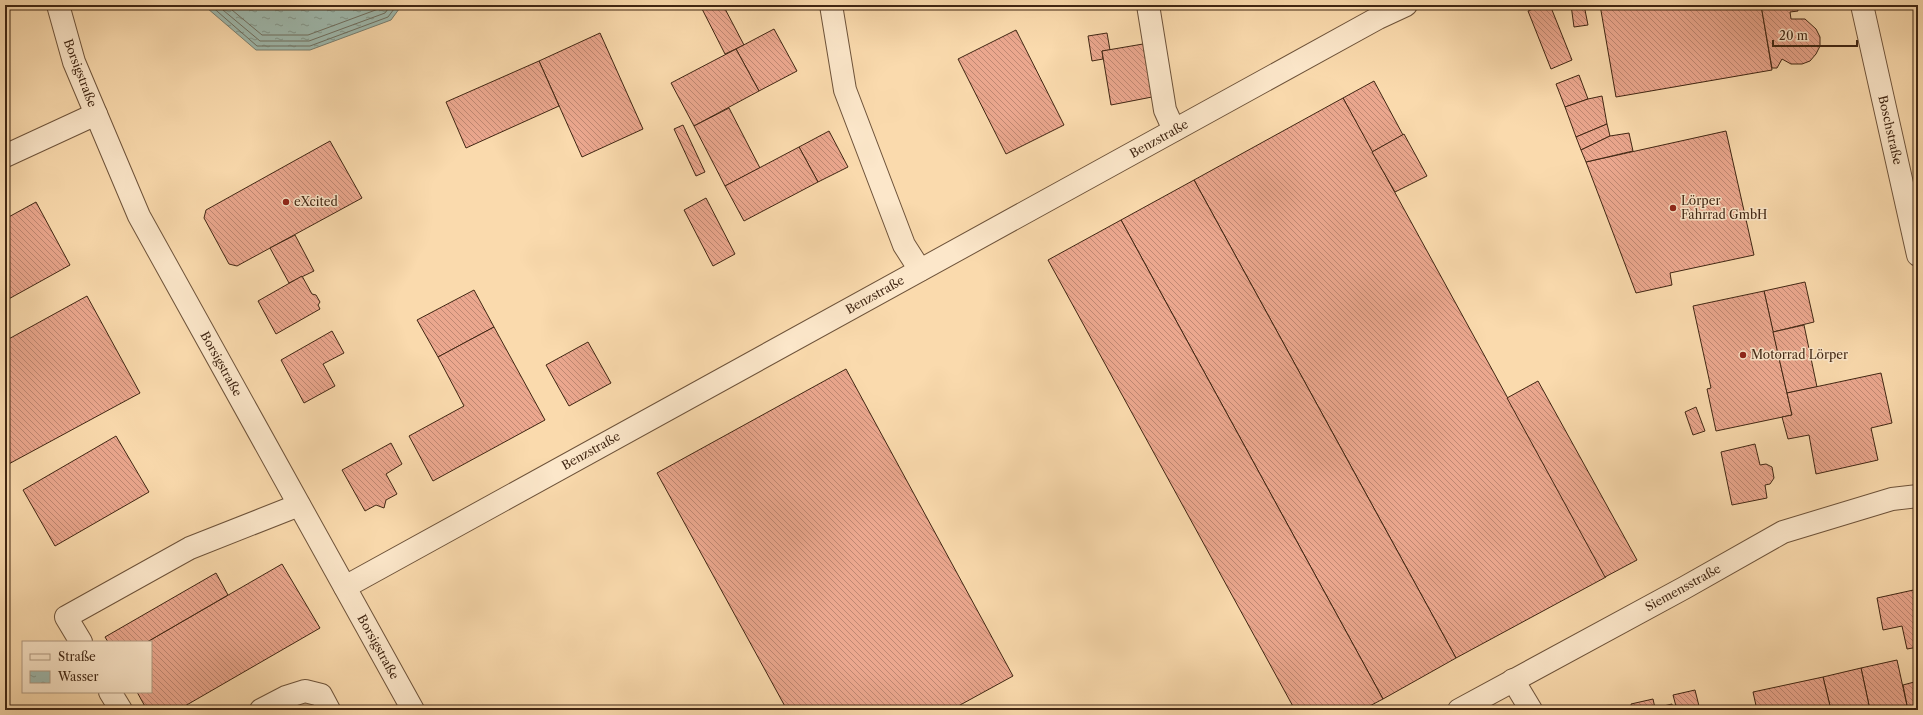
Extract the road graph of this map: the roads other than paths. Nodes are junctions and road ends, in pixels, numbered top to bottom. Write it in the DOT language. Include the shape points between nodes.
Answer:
graph roads {
  1 [pos="58,5"];
  2 [pos="831,5"];
  3 [pos="1148,5"];
  4 [pos="1406,5"];
  5 [pos="1862,5"];
  6 [pos="96,114"];
  7 [pos="1174,130"];
  8 [pos="5,156"];
  9 [pos="1918,256"];
  10 [pos="920,270"];
  11 [pos="1918,496"];
  12 [pos="299,505"];
  13 [pos="344,587"];
  14 [pos="80,641"];
  15 [pos="1513,680"];
  16 [pos="111,693"];
  17 [pos="121,710"];
  18 [pos="261,710"];
  19 [pos="329,710"];
  20 [pos="413,710"];
  21 [pos="1459,710"];
  22 [pos="1531,710"];
  1 -- 6 [label="street, Borsigstraße" via="74,62"];
  2 -- 10 [label="street" via="845,90 904,245"];
  3 -- 7 [label="street" via="1165,110"];
  4 -- 7 [label="street, Benzstraße"];
  5 -- 9 [label="street, Boschstraße"];
  6 -- 8 [label="street"];
  6 -- 12 [label="street, Borsigstraße" via="139,216"];
  7 -- 10 [label="street, Benzstraße"];
  10 -- 13 [label="street, Benzstraße"];
  11 -- 15 [label="street, Siemensstraße" via="1892,499 1783,532"];
  12 -- 13 [label="street, Borsigstraße"];
  12 -- 14 [label="street" via="190,548 66,617"];
  13 -- 20 [label="street, Borsigstraße"];
  15 -- 21 [label="street, Siemensstraße"];
  15 -- 22 [label="street"];
  16 -- 17 [label="street"];
  18 -- 19 [label="street" via="304,691 321,695"];
}
